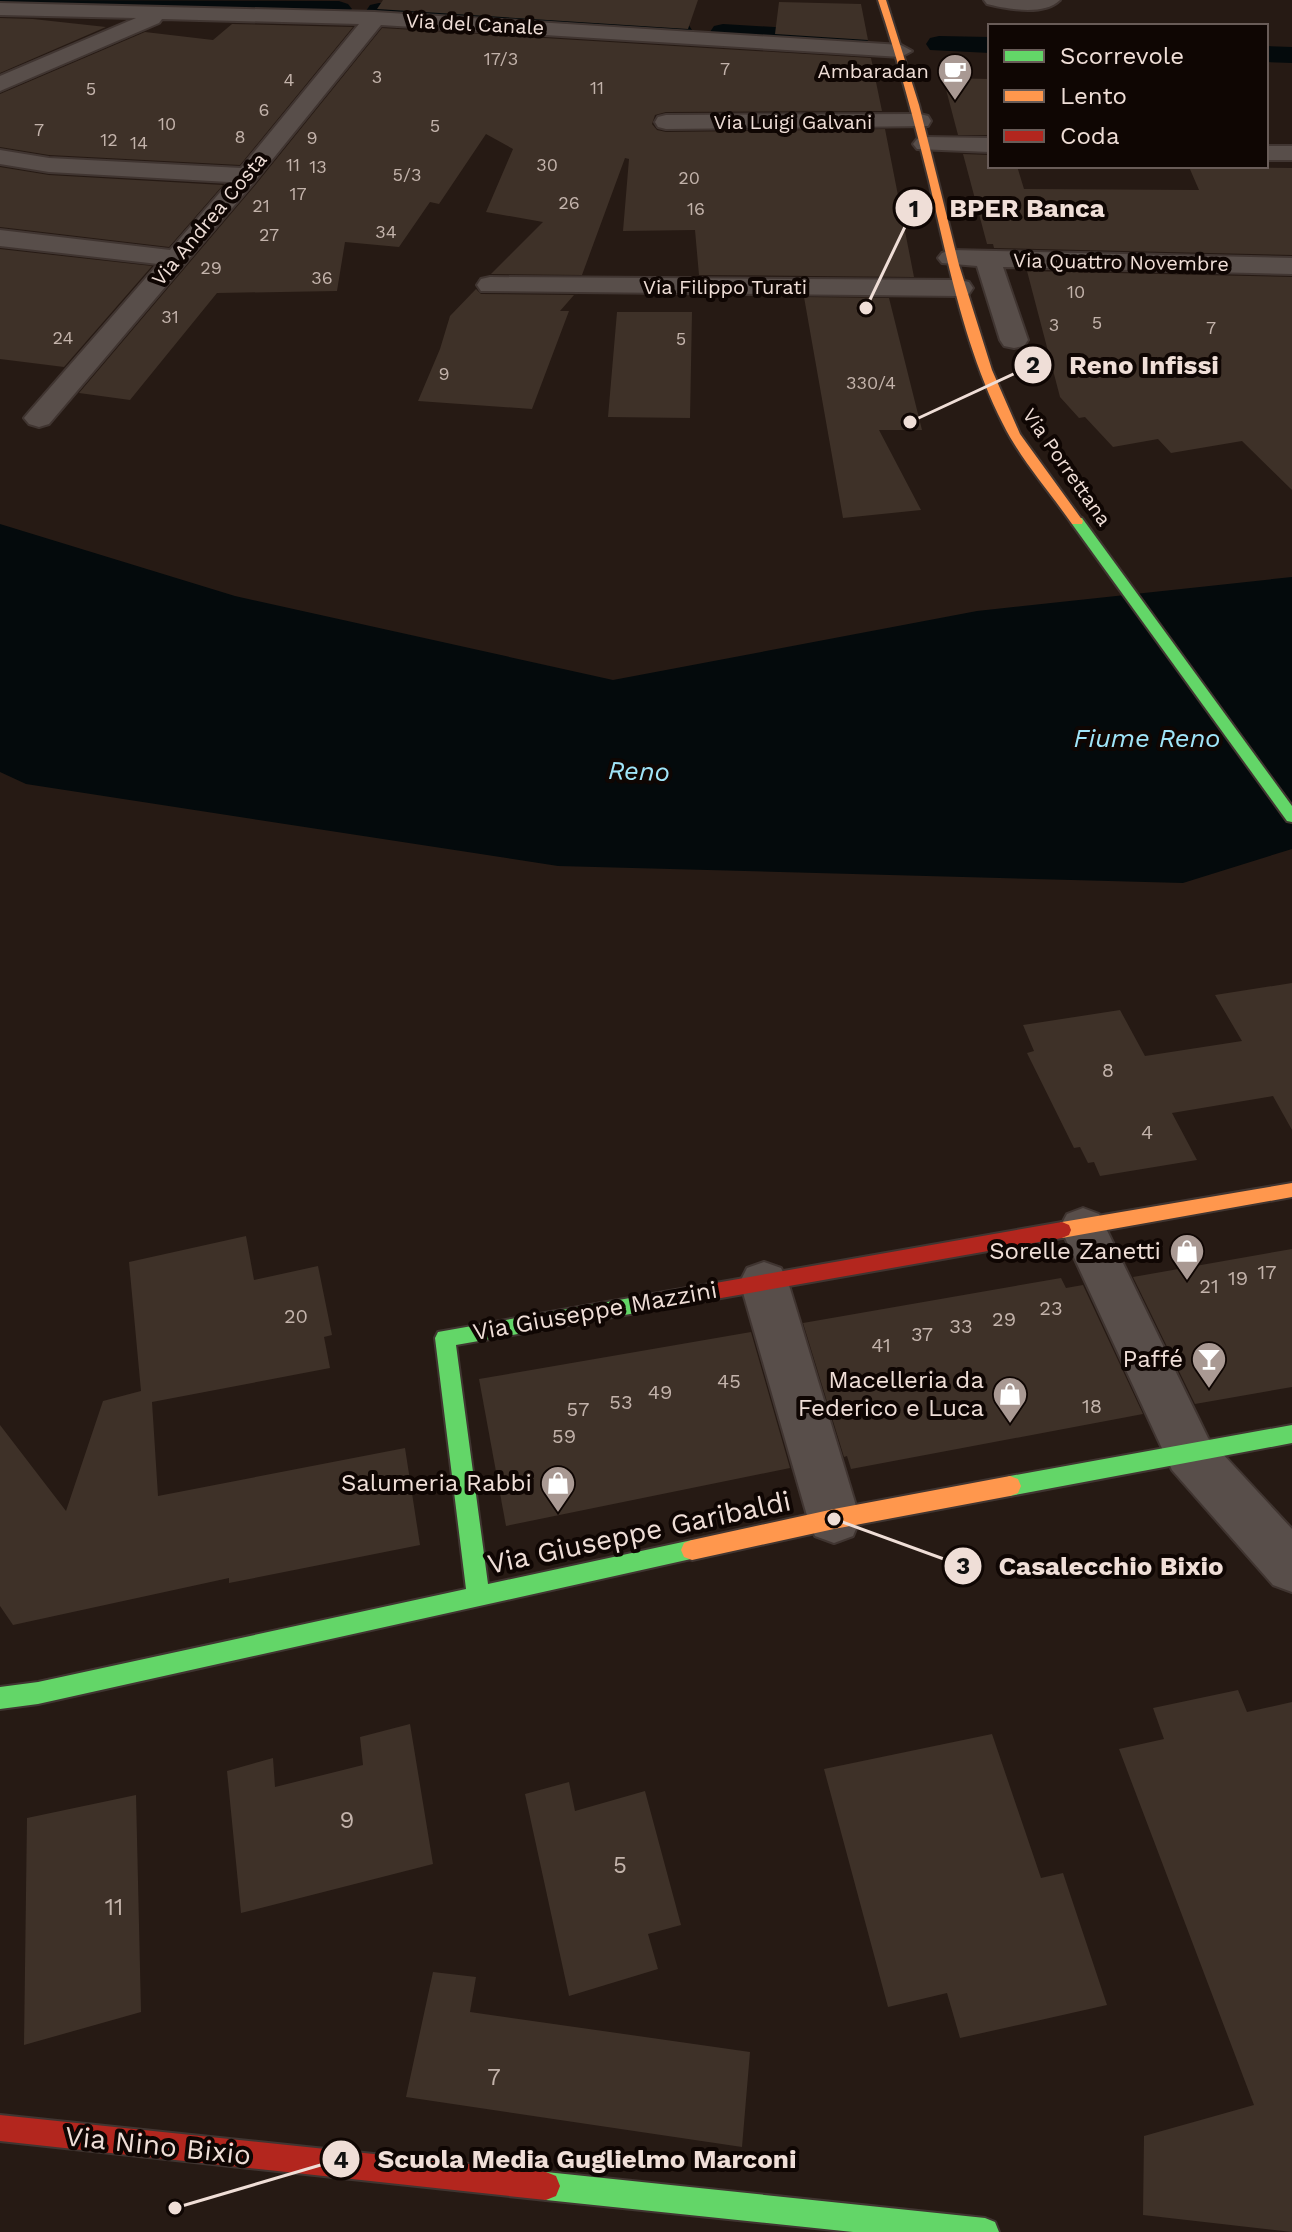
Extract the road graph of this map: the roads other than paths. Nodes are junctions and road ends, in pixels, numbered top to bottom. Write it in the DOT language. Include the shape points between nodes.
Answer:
graph roads {
  1 [pos="882,0"];
  2 [pos="994,0"];
  3 [pos="1050,0"];
  4 [pos="0,9"];
  5 [pos="375,11"];
  6 [pos="165,13"];
  7 [pos="901,51"];
  8 [pos="0,84"];
  9 [pos="666,122"];
  10 [pos="922,133"];
  11 [pos="988,145"];
  12 [pos="1268,153"];
  13 [pos="1292,153"];
  14 [pos="0,157"];
  15 [pos="247,176"];
  16 [pos="0,238"];
  17 [pos="177,258"];
  18 [pos="951,258"];
  19 [pos="988,259"];
  20 [pos="1292,266"];
  21 [pos="490,285"];
  22 [pos="960,288"];
  23 [pos="1014,340"];
  24 [pos="39,418"];
  25 [pos="1292,817"];
  26 [pos="1292,1190"];
  27 [pos="1083,1227"];
  28 [pos="764,1282"];
  29 [pos="1292,1434"];
  30 [pos="1190,1454"];
  31 [pos="834,1519"];
  32 [pos="1292,1567"];
  33 [pos="478,1595"];
  34 [pos="0,1698"];
  35 [pos="0,2128"];
  36 [pos="985,2232"];
  1 -- 7 [label="street, Via Porrettana"];
  2 -- 3 [label="street"];
  4 -- 6 [label="street, Via del Canale"];
  5 -- 6 [label="street, Via del Canale"];
  5 -- 7 [label="street, Via del Canale" via="703,30"];
  5 -- 15 [label="street, Via Andrea Costa"];
  6 -- 8 [label="street"];
  7 -- 10 [label="street, Via Porrettana"];
  9 -- 10 [label="street, Via Luigi Galvani"];
  10 -- 11 [label="street, Via Luigi Galvani"];
  10 -- 18 [label="street, Via Porrettana"];
  12 -- 13 [label="street"];
  14 -- 15 [label="street" via="49,165"];
  15 -- 17 [label="street, Via Andrea Costa"];
  16 -- 17 [label="street"];
  17 -- 24 [label="street, Via Andrea Costa"];
  18 -- 19 [label="street, Via Quattro Novembre"];
  18 -- 22 [label="street, Via Porrettana"];
  19 -- 20 [label="street, Via Quattro Novembre"];
  19 -- 23 [label="street"];
  21 -- 22 [label="street, Via Filippo Turati"];
  22 -- 25 [label="street, Via Porrettana" via="995,398 1016,436"];
  26 -- 27 [label="street, Via Giuseppe Mazzini"];
  27 -- 28 [label="street, Via Giuseppe Mazzini"];
  27 -- 30 [label="street"];
  28 -- 31 [label="street"];
  28 -- 33 [label="street, Via Giuseppe Mazzini" via="445,1338"];
  29 -- 30 [label="street, Via Giuseppe Garibaldi"];
  30 -- 31 [label="street, Via Giuseppe Garibaldi"];
  30 -- 32 [label="street"];
  31 -- 33 [label="street, Via Giuseppe Garibaldi"];
  33 -- 34 [label="street, Via Giuseppe Garibaldi"];
  35 -- 36 [label="street, Via Nino Bixio"];
}
